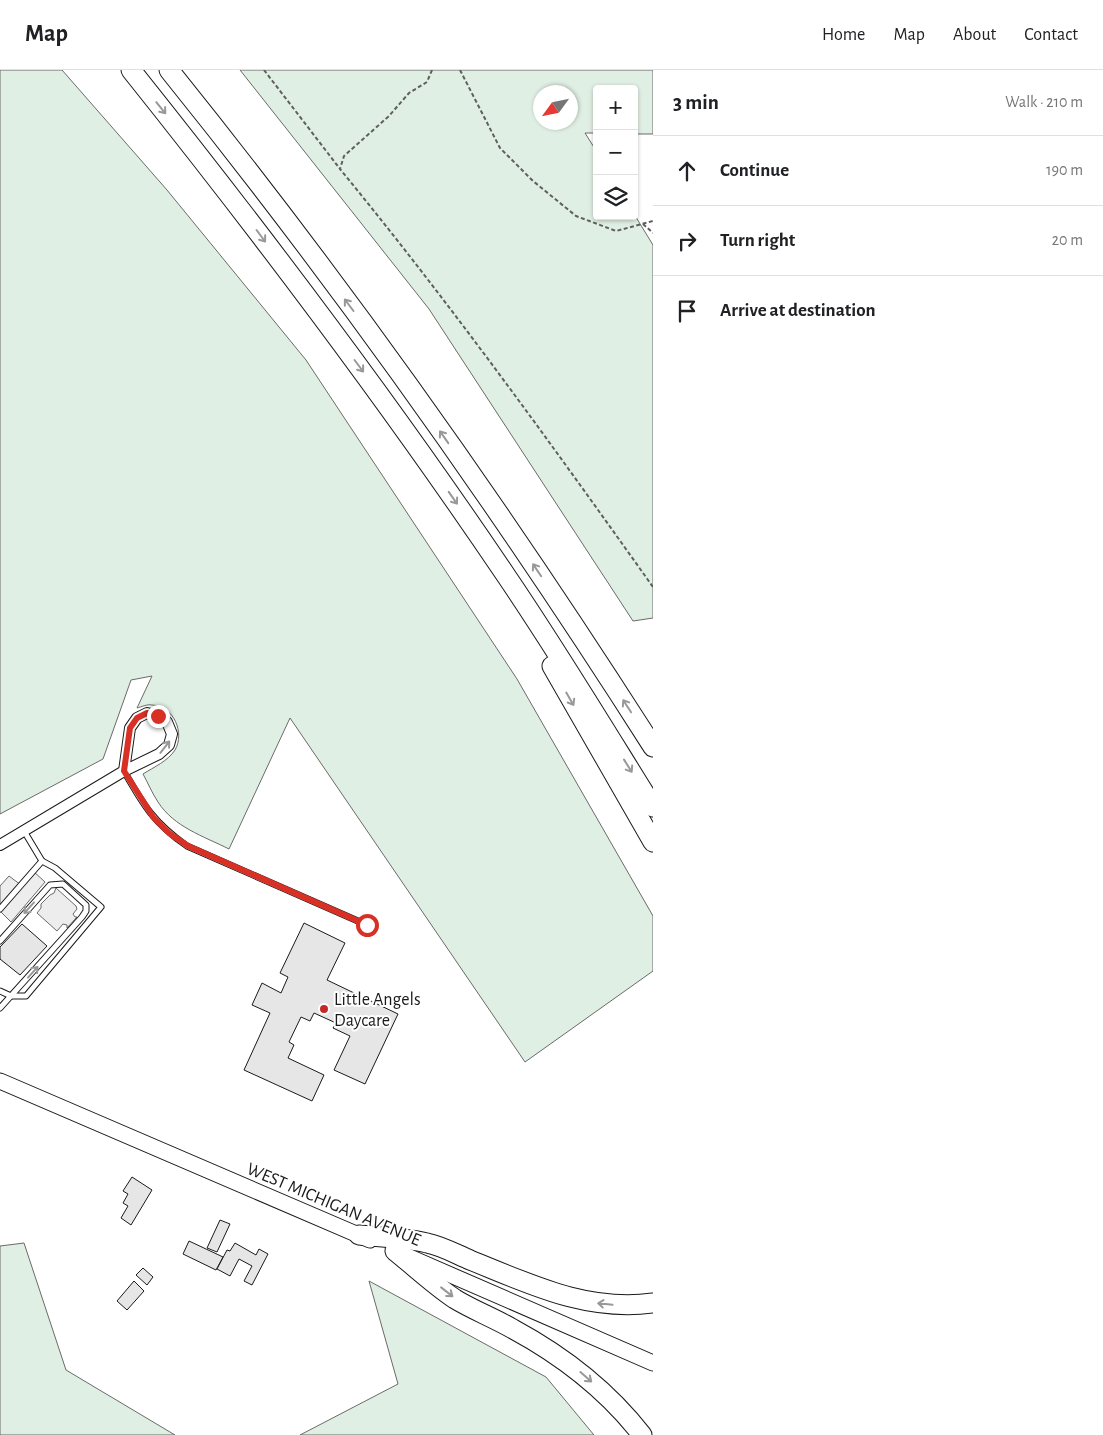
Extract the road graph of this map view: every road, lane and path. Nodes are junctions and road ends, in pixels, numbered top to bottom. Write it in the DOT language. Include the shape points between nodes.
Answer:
graph roads {
  1 [pos="131,70"];
  2 [pos="169,70"];
  3 [pos="264,70"];
  4 [pos="432,70"];
  5 [pos="460,70"];
  6 [pos="340,169"];
  7 [pos="653,221"];
  8 [pos="643,224"];
  9 [pos="653,233"];
  10 [pos="508,578"];
  11 [pos="653,587"];
  12 [pos="653,747"];
  13 [pos="124,771"];
  14 [pos="653,807"];
  15 [pos="24,831"];
  16 [pos="653,842"];
  17 [pos="0,845"];
  18 [pos="42,861"];
  19 [pos="0,909"];
  20 [pos="367,925"];
  21 [pos="0,942"];
  22 [pos="0,991"];
  23 [pos="11,996"];
  24 [pos="0,1008"];
  25 [pos="0,1081"];
  26 [pos="359,1235"];
  27 [pos="395,1251"];
  28 [pos="653,1303"];
  29 [pos="653,1363"];
  30 [pos="642,1435"];
  1 -- 10 [label="highway, one-way" via="214,174 364,374"];
  12 -- 2 [label="highway, one-way" via="537,569 410,388 237,154"];
  3 -- 6 [label="path"];
  4 -- 6 [label="path" via="427,82 409,93 389,116 344,156"];
  5 -- 8 [label="path" via="500,148 532,181 576,216 616,231"];
  6 -- 11 [label="path" via="461,323"];
  7 -- 8 [label="path"];
  8 -- 9 [label="path"];
  10 -- 14 [label="highway, one-way"];
  10 -- 16 [label="highway, one-way" via="520,609"];
  13 -- 13 [label="street, one-way" via="159,754 169,745 172,734 167,722 147,713 137,718 130,728"];
  13 -- 15 [label="street"];
  13 -- 20 [label="lane" via="153,817 188,846"];
  15 -- 17 [label="street"];
  15 -- 18 [label="lane"];
  18 -- 19 [label="lane"];
  18 -- 23 [label="lane" via="55,868 101,908 26,996"];
  23 -- 21 [label="lane, one-way" via="82,917 86,904 63,884 50,885"];
  22 -- 23 [label="lane"];
  23 -- 24 [label="lane"];
  25 -- 26 [label="main road, WEST MICHIGAN AVENUE"];
  26 -- 27 [label="main road, WEST MICHIGAN AVENUE"];
  28 -- 26 [label="highway, one-way" via="602,1305 574,1299 427,1242"];
  27 -- 29 [label="main road, WEST MICHIGAN AVENUE"];
  27 -- 30 [label="highway, one-way" via="456,1299 514,1329 581,1372 605,1393"];
}
